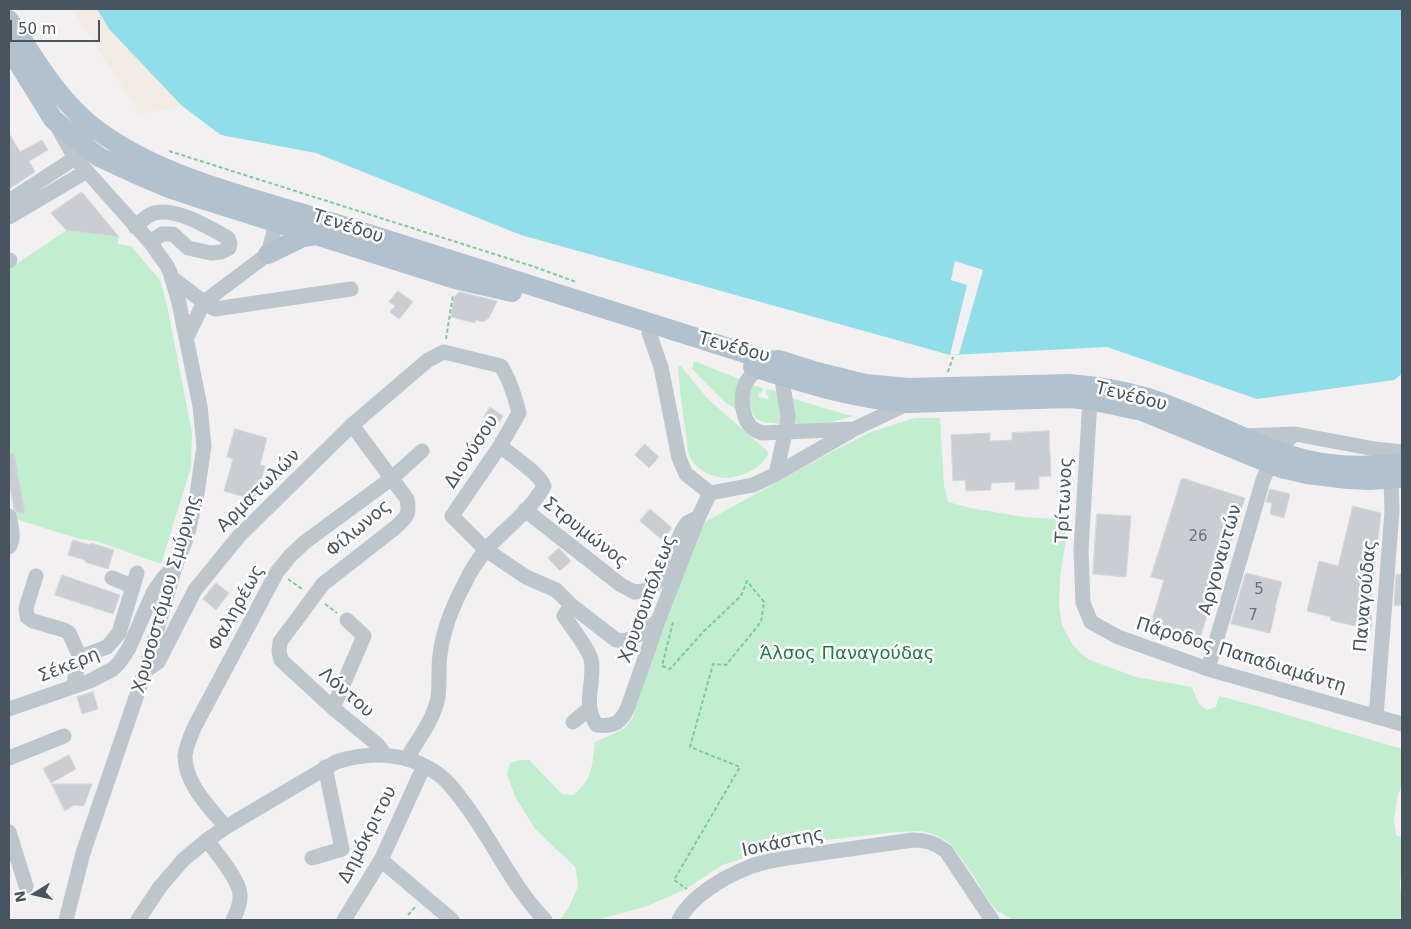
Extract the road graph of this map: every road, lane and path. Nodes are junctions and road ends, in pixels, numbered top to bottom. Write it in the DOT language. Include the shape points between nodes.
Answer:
graph roads {
  1 [pos="9,20"];
  2 [pos="9,48"];
  3 [pos="98,131"];
  4 [pos="162,149"];
  5 [pos="86,158"];
  6 [pos="9,201"];
  7 [pos="279,215"];
  8 [pos="9,217"];
  9 [pos="136,227"];
  10 [pos="318,235"];
  11 [pos="150,242"];
  12 [pos="268,254"];
  13 [pos="172,278"];
  14 [pos="456,279"];
  15 [pos="578,282"];
  16 [pos="350,289"];
  17 [pos="204,302"];
  18 [pos="649,333"];
  19 [pos="186,337"];
  20 [pos="444,352"];
  21 [pos="952,357"];
  22 [pos="772,366"];
  23 [pos="948,375"];
  24 [pos="1090,400"];
  25 [pos="909,402"];
  26 [pos="352,425"];
  27 [pos="854,429"];
  28 [pos="785,432"];
  29 [pos="1295,434"];
  30 [pos="1242,436"];
  31 [pos="500,446"];
  32 [pos="422,451"];
  33 [pos="1272,456"];
  34 [pos="1399,461"];
  35 [pos="776,474"];
  36 [pos="392,478"];
  37 [pos="710,493"];
  38 [pos="525,510"];
  39 [pos="1397,510"];
  40 [pos="9,516"];
  41 [pos="698,518"];
  42 [pos="9,547"];
  43 [pos="486,550"];
  44 [pos="176,564"];
  45 [pos="36,576"];
  46 [pos="112,578"];
  47 [pos="1082,603"];
  48 [pos="571,605"];
  49 [pos="664,618"];
  50 [pos="348,620"];
  51 [pos="80,657"];
  52 [pos="282,660"];
  53 [pos="1208,669"];
  54 [pos="145,671"];
  55 [pos="73,687"];
  56 [pos="333,708"];
  57 [pos="9,709"];
  58 [pos="589,709"];
  59 [pos="1376,717"];
  60 [pos="573,722"];
  61 [pos="1402,724"];
  62 [pos="64,736"];
  63 [pos="385,755"];
  64 [pos="9,758"];
  65 [pos="407,758"];
  66 [pos="424,766"];
  67 [pos="325,768"];
  68 [pos="226,827"];
  69 [pos="9,832"];
  70 [pos="207,840"];
  71 [pos="11,852"];
  72 [pos="312,858"];
  73 [pos="381,860"];
  74 [pos="26,886"];
  75 [pos="700,896"];
  76 [pos="66,920"];
  77 [pos="138,920"];
  78 [pos="233,920"];
  79 [pos="344,920"];
  80 [pos="452,920"];
  81 [pos="545,920"];
  82 [pos="679,920"];
  83 [pos="992,920"];
  1 -- 3 [label="main road" via="54,87"];
  2 -- 5 [label="main road, Χρυσοστόμου Σμύρνης" via="53,119"];
  3 -- 5 [label="main road"];
  3 -- 7 [label="main road, Τενέδου" via="145,160"];
  4 -- 15 [label="path"];
  5 -- 6 [label="street"];
  5 -- 7 [label="main road, Τενέδου" via="169,188"];
  5 -- 8 [label="street"];
  5 -- 9 [label="street, Χρυσοστόμου Σμύρνης"];
  7 -- 10 [label="main road, Τενέδου"];
  7 -- 12 [label="street"];
  7 -- 22 [label="main road, Τενέδου"];
  9 -- 11 [label="street, Χρυσοστόμου Σμύρνης"];
  9 -- 11 [label="street" via="153,213 169,212 204,224 228,238 230,243 229,248 211,253 188,248 173,234 162,234"];
  10 -- 12 [label="main road" via="303,237"];
  10 -- 14 [label="main road, Τενέδου"];
  11 -- 13 [label="street, Χρυσοστόμου Σμύρνης"];
  12 -- 17 [label="street"];
  13 -- 17 [label="street"];
  13 -- 19 [label="street, Χρυσοστόμου Σμύρνης"];
  14 -- 18 [label="main road, Τενέδου" via="538,298"];
  14 -- 20 [label="path"];
  16 -- 17 [label="street" via="215,309"];
  17 -- 19 [label="street"];
  18 -- 22 [label="main road, Τενέδου"];
  18 -- 37 [label="street" via="661,367 679,458 686,474"];
  19 -- 44 [label="street, Χρυσοστόμου Σμύρνης" via="200,406 204,446 187,537"];
  20 -- 26 [label="street, Αρματωλών" via="428,360"];
  20 -- 31 [label="street, Διονύσου" via="501,366 519,414"];
  21 -- 23 [label="path"];
  22 -- 25 [label="main road, Τενέδου" via="812,385 885,401"];
  22 -- 28 [label="street" via="788,416"];
  22 -- 28 [label="street" via="747,380 743,404 754,430"];
  22 -- 30 [label="main road, Τενέδου" via="865,384 909,388 1092,386 1147,397"];
  24 -- 25 [label="main road, Τενέδου"];
  24 -- 33 [label="main road, Τενέδου" via="1142,411"];
  24 -- 47 [label="street, Τρίτωνος" via="1081,550"];
  25 -- 27 [label="street"];
  26 -- 36 [label="street, Φίλωνος"];
  26 -- 54 [label="street, Αρματωλών" via="227,550 195,590 158,662"];
  27 -- 28 [label="street"];
  27 -- 35 [label="street"];
  28 -- 35 [label="street"];
  29 -- 30 [label="street"];
  29 -- 33 [label="street"];
  29 -- 34 [label="street" via="1375,449"];
  30 -- 33 [label="main road, Τενέδου"];
  31 -- 38 [label="street" via="543,482 541,491"];
  31 -- 43 [label="street, Διονύσου" via="452,516"];
  32 -- 36 [label="street, Φαληρέως"];
  33 -- 34 [label="main road, Τενέδου" via="1281,468 1348,479"];
  33 -- 53 [label="street, Αργοναυτών"];
  34 -- 39 [label="street, Παναγούδας"];
  35 -- 37 [label="street" via="753,485"];
  36 -- 52 [label="street, Φίλωνος" via="407,499 409,510 406,517 323,584 280,642"];
  36 -- 68 [label="street, Φαληρέως" via="305,542 277,572 195,726 185,757 189,775 200,796"];
  37 -- 41 [label="street, Χρυσουπόλεως"];
  38 -- 41 [label="street, Στρυμώνος" via="621,586 634,592 652,587 661,578 682,531 687,523"];
  38 -- 43 [label="street"];
  39 -- 59 [label="street, Παναγούδας"];
  40 -- 42 [label="street" via="12,538"];
  41 -- 49 [label="street, Χρυσουπόλεως"];
  43 -- 48 [label="street" via="526,576 556,590"];
  43 -- 65 [label="street" via="476,562 454,606 440,655 438,697 433,713"];
  44 -- 54 [label="street, Χρυσοστόμου Σμύρνης"];
  44 -- 55 [label="street, Σέκερη" via="153,593 119,663 106,674"];
  45 -- 51 [label="street" via="26,608 27,617 64,630"];
  46 -- 51 [label="street" via="135,579 119,633 107,647"];
  47 -- 53 [label="street, Πάροδος Παπαδιαμάντη" via="1091,622 1118,637"];
  48 -- 49 [label="street" via="616,640 624,641 640,634"];
  48 -- 58 [label="street, Χρυσουπόλεως" via="564,616 591,659"];
  49 -- 58 [label="street, Χρυσουπόλεως" via="623,718 616,724 604,726 592,719"];
  49 -- 75 [label="path" via="673,622 662,666 670,669 741,596 747,581 764,602 761,622 726,665 713,664 690,747 740,767 674,880"];
  50 -- 56 [label="street" via="364,636"];
  51 -- 55 [label="street"];
  52 -- 56 [label="street, Λόντου"];
  53 -- 59 [label="street, Πάροδος Παπαδιαμάντη"];
  54 -- 76 [label="street, Χρυσοστόμου Σμύρνης" via="86,844"];
  55 -- 57 [label="street, Σέκερη"];
  56 -- 63 [label="street, Λόντου" via="378,745"];
  58 -- 60 [label="street"];
  59 -- 61 [label="street, Πάροδος Παπαδιαμάντη"];
  62 -- 64 [label="street"];
  63 -- 65 [label="street"];
  63 -- 67 [label="street" via="348,758"];
  65 -- 66 [label="street"];
  66 -- 73 [label="street, Δημόκριτου"];
  66 -- 81 [label="street" via="448,783 463,802 521,890"];
  67 -- 68 [label="street"];
  67 -- 72 [label="street" via="342,849"];
  68 -- 70 [label="street"];
  69 -- 71 [label="street"];
  70 -- 77 [label="street" via="183,860"];
  70 -- 78 [label="street" via="239,884 240,905"];
  71 -- 74 [label="street"];
  73 -- 79 [label="street, Δημόκριτου"];
  73 -- 80 [label="street"];
  75 -- 82 [label="street, Ιοκάστης"];
  75 -- 83 [label="street, Ιοκάστης" via="718,882 766,862 920,840 946,851"];
}
